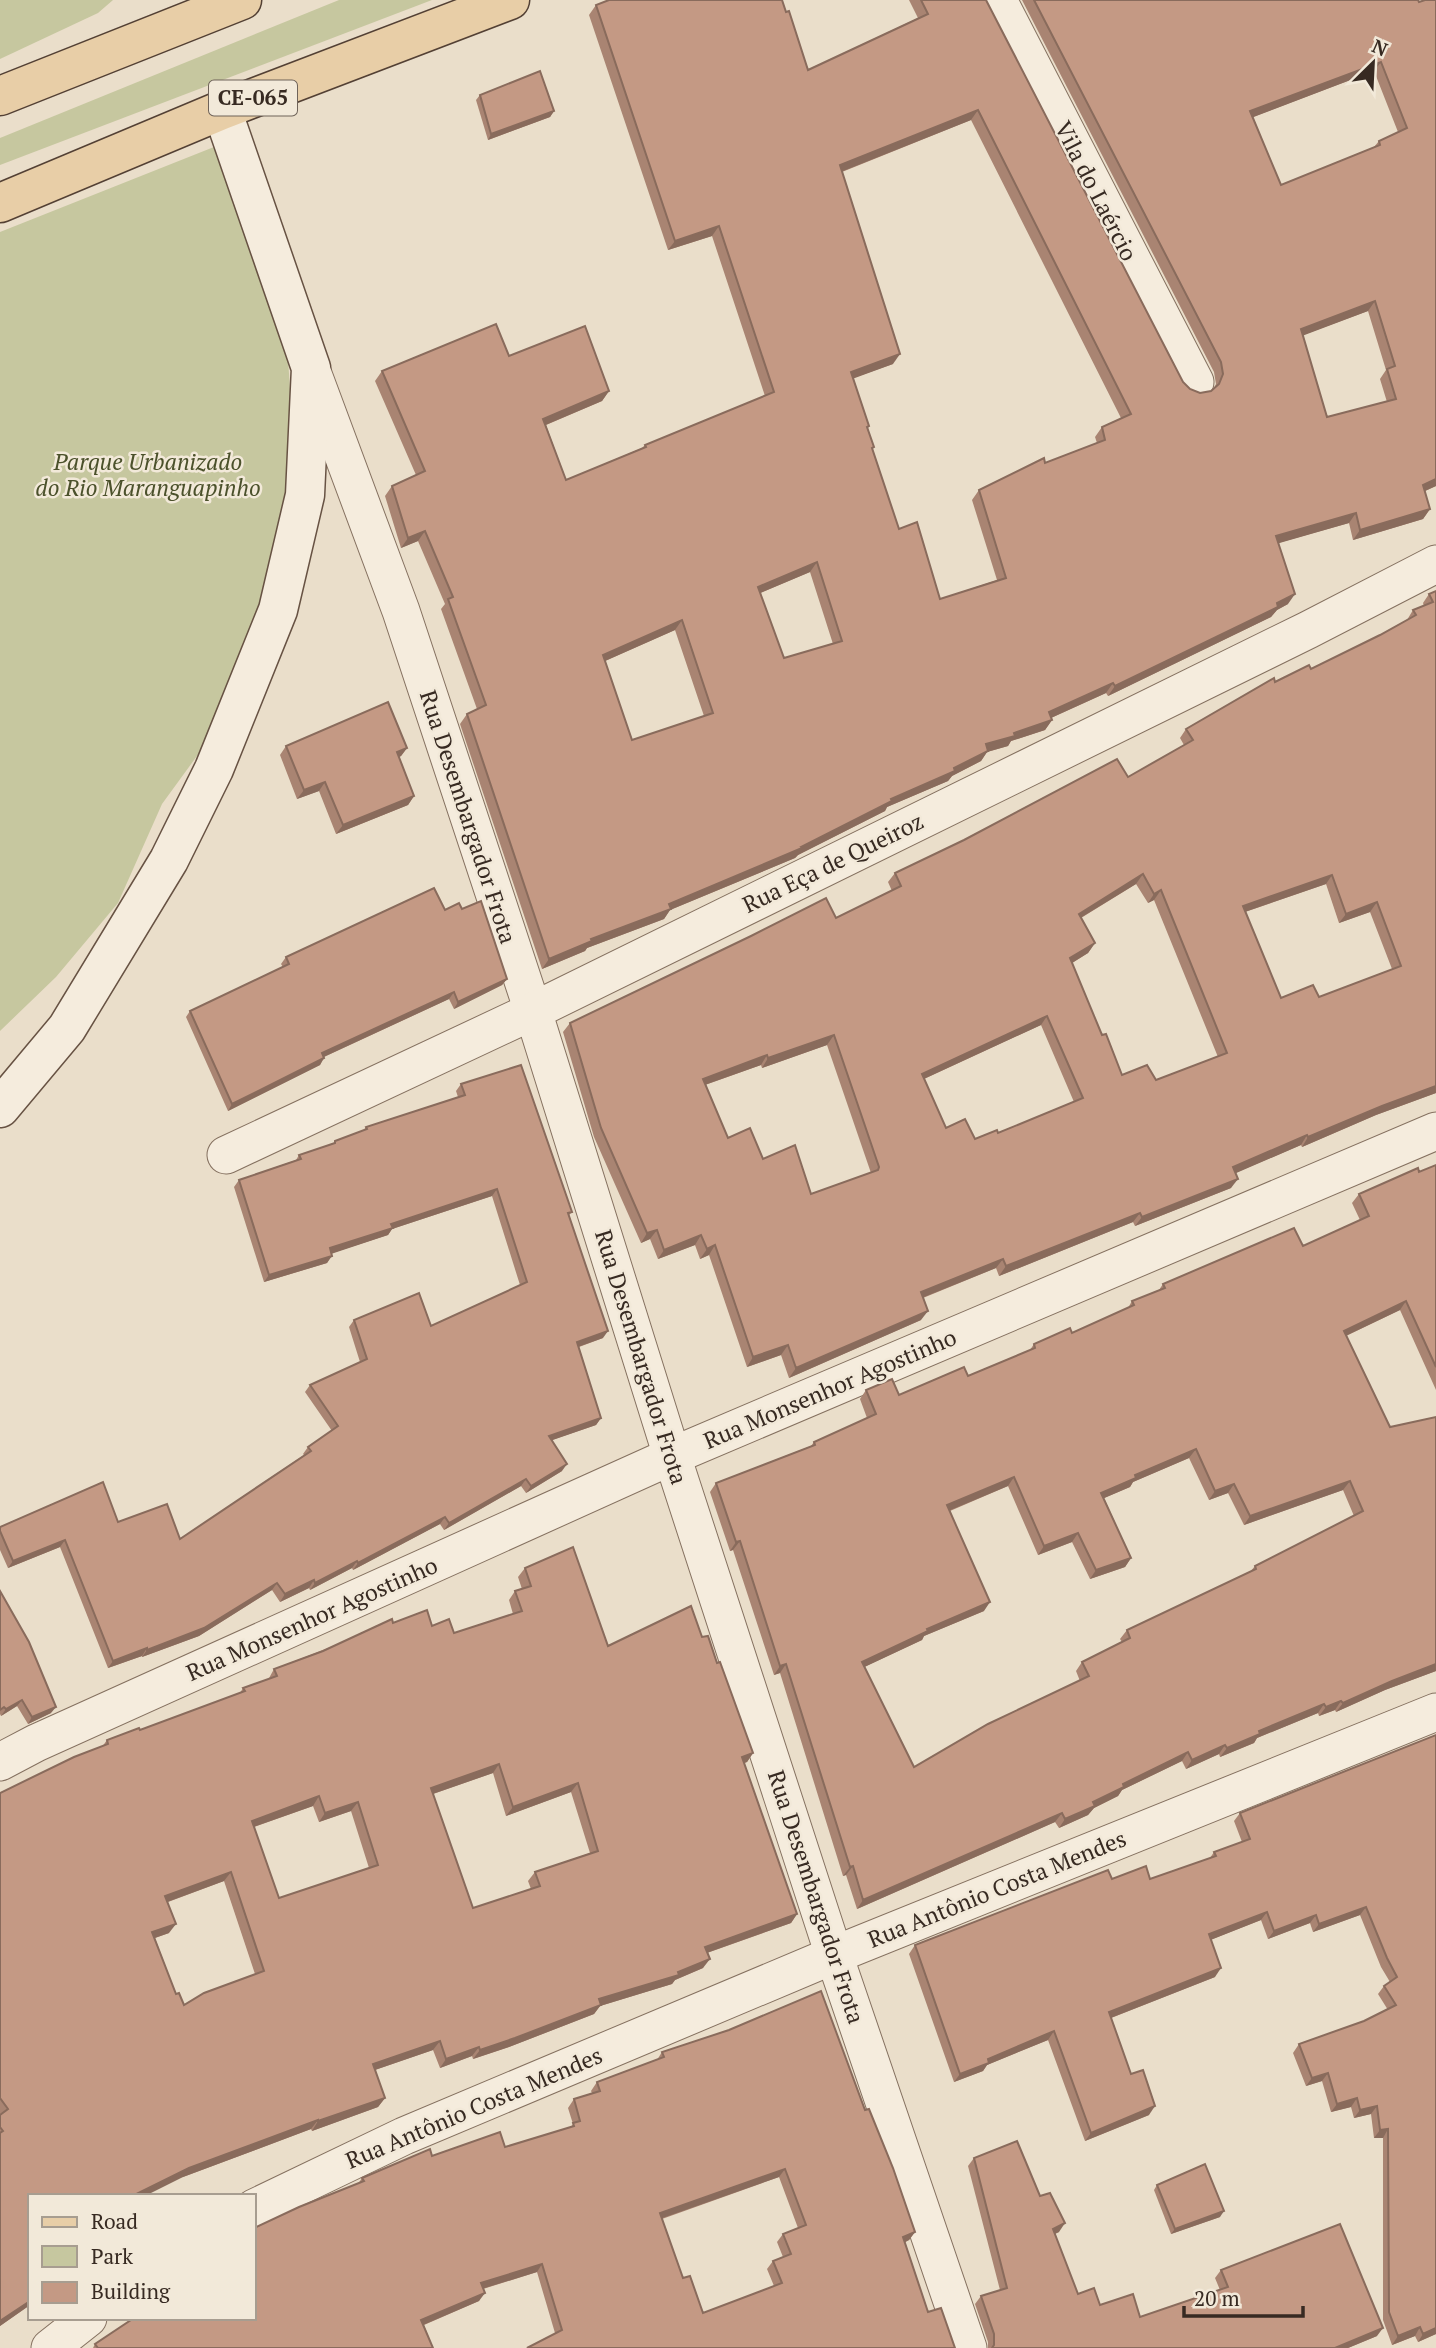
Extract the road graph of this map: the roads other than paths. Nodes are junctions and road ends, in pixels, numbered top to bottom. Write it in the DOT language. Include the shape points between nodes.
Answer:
graph roads {
  1 [pos="510,0"];
  2 [pos="998,0"];
  3 [pos="223,3"];
  4 [pos="0,96"];
  5 [pos="222,110"];
  6 [pos="0,203"];
  7 [pos="311,368"];
  8 [pos="1195,382"];
  9 [pos="1436,564"];
  10 [pos="533,1011"];
  11 [pos="0,1108"];
  12 [pos="1436,1131"];
  13 [pos="226,1155"];
  14 [pos="672,1456"];
  15 [pos="1436,1712"];
  16 [pos="0,1762"];
  17 [pos="834,1955"];
  18 [pos="256,2207"];
  19 [pos="85,2320"];
  20 [pos="50,2348"];
  21 [pos="968,2348"];
  1 -- 5 [label="main road, CE-065"];
  2 -- 8 [label="street, Vila do Laércio"];
  3 -- 4 [label="main road"];
  5 -- 6 [label="main road, CE-065"];
  5 -- 7 [label="main road"];
  7 -- 10 [label="street, Rua Desembargador Frota" via="401,611"];
  7 -- 11 [label="main road" via="305,495 278,610 219,757 169,860 67,1028"];
  9 -- 10 [label="street, Rua Eça de Queiroz"];
  10 -- 13 [label="street, Rua Eça de Queiroz"];
  10 -- 14 [label="street, Rua Desembargador Frota"];
  12 -- 14 [label="street, Rua Monsenhor Agostinho"];
  14 -- 16 [label="street, Rua Monsenhor Agostinho"];
  14 -- 17 [label="street, Rua Desembargador Frota"];
  15 -- 17 [label="street, Rua Antônio Costa Mendes"];
  17 -- 18 [label="street, Rua Antônio Costa Mendes" via="404,2136"];
  17 -- 21 [label="street, Rua Desembargador Frota"];
  19 -- 20 [label="street"];
}
